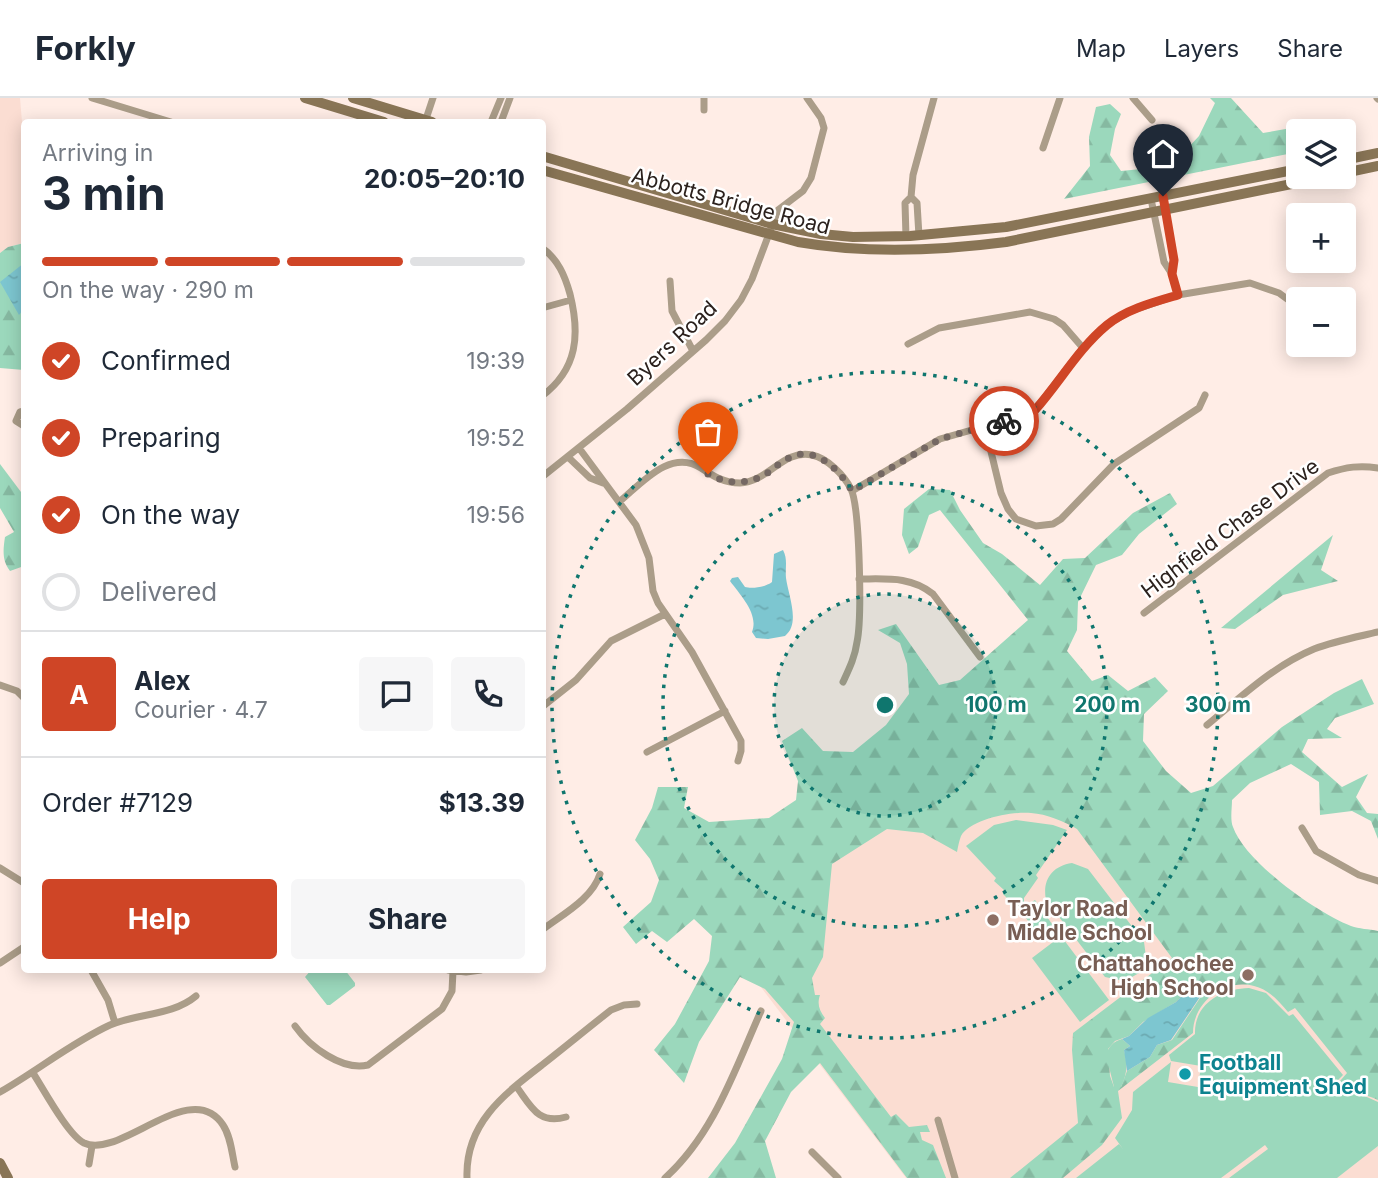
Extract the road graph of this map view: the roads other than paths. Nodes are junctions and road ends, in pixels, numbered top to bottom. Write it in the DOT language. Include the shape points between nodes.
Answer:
graph roads {
  1 [pos="92,98"];
  2 [pos="305,98"];
  3 [pos="353,98"];
  4 [pos="433,98"];
  5 [pos="501,98"];
  6 [pos="510,98"];
  7 [pos="704,98"];
  8 [pos="807,98"];
  9 [pos="934,98"];
  10 [pos="1060,98"];
  11 [pos="1133,98"];
  12 [pos="704,110"];
  13 [pos="147,119"];
  14 [pos="374,119"];
  15 [pos="418,119"];
  16 [pos="428,119"];
  17 [pos="492,119"];
  18 [pos="502,119"];
  19 [pos="1152,120"];
  20 [pos="1043,148"];
  21 [pos="1378,153"];
  22 [pos="546,157"];
  23 [pos="1356,158"];
  24 [pos="1378,166"];
  25 [pos="546,171"];
  26 [pos="1286,171"];
  27 [pos="1356,171"];
  28 [pos="1286,185"];
  29 [pos="1163,196"];
  30 [pos="911,197"];
  31 [pos="1151,199"];
  32 [pos="1166,210"];
  33 [pos="1153,212"];
  34 [pos="771,229"];
  35 [pos="919,236"];
  36 [pos="906,237"];
  37 [pos="546,252"];
  38 [pos="1172,274"];
  39 [pos="670,281"];
  40 [pos="1178,295"];
  41 [pos="1286,298"];
  42 [pos="571,300"];
  43 [pos="546,307"];
  44 [pos="908,344"];
  45 [pos="1083,348"];
  46 [pos="692,351"];
  47 [pos="546,392"];
  48 [pos="1205,395"];
  49 [pos="985,427"];
  50 [pos="579,448"];
  51 [pos="568,457"];
  52 [pos="1378,468"];
  53 [pos="546,474"];
  54 [pos="603,483"];
  55 [pos="852,491"];
  56 [pos="620,502"];
  57 [pos="859,579"];
  58 [pos="1144,613"];
  59 [pos="665,614"];
  60 [pos="1378,632"];
  61 [pos="980,657"];
  62 [pos="843,682"];
  63 [pos="0,685"];
  64 [pos="21,695"];
  65 [pos="546,704"];
  66 [pos="725,711"];
  67 [pos="1207,725"];
  68 [pos="647,752"];
  69 [pos="738,761"];
  70 [pos="1302,828"];
  71 [pos="0,868"];
  72 [pos="600,874"];
  73 [pos="21,881"];
  74 [pos="1378,881"];
  75 [pos="546,927"];
  76 [pos="21,949"];
  77 [pos="0,963"];
  78 [pos="93,973"];
  79 [pos="450,973"];
  80 [pos="197,996"];
  81 [pos="637,1004"];
  82 [pos="761,1011"];
  83 [pos="115,1023"];
  84 [pos="295,1026"];
  85 [pos="33,1073"];
  86 [pos="516,1086"];
  87 [pos="0,1092"];
  88 [pos="566,1117"];
  89 [pos="939,1120"];
  90 [pos="92,1146"];
  91 [pos="812,1152"];
  92 [pos="0,1163"];
  93 [pos="89,1164"];
  94 [pos="235,1167"];
  95 [pos="8,1178"];
  96 [pos="467,1178"];
  97 [pos="665,1178"];
  98 [pos="838,1178"];
  99 [pos="955,1178"];
  1 -- 13 [label="street"];
  2 -- 14 [label="main road"];
  3 -- 15 [label="main road"];
  4 -- 16 [label="street"];
  5 -- 17 [label="street"];
  6 -- 18 [label="street"];
  7 -- 12 [label="street"];
  8 -- 34 [label="street, Byers Road" via="821,118 824,132 807,186 778,210"];
  9 -- 30 [label="street"];
  10 -- 20 [label="street"];
  11 -- 19 [label="street"];
  21 -- 23 [label="main road"];
  22 -- 34 [label="main road, Abbotts Bridge Road"];
  24 -- 27 [label="main road"];
  25 -- 34 [label="main road, Abbotts Bridge Road"];
  26 -- 29 [label="main road, Abbotts Bridge Road"];
  28 -- 32 [label="main road, Abbotts Bridge Road"];
  29 -- 31 [label="main road, Abbotts Bridge Road"];
  29 -- 32 [label="street"];
  30 -- 35 [label="street" via="917,203"];
  30 -- 36 [label="street" via="904,208"];
  31 -- 33 [label="street"];
  31 -- 35 [label="main road, Abbotts Bridge Road" via="1025,224"];
  32 -- 33 [label="main road, Abbotts Bridge Road"];
  32 -- 38 [label="street"];
  33 -- 34 [label="main road, Abbotts Bridge Road" via="953,248 828,247"];
  33 -- 38 [label="street" via="1164,262"];
  34 -- 36 [label="main road, Abbotts Bridge Road"];
  34 -- 46 [label="street, Byers Road" via="741,300"];
  35 -- 36 [label="main road, Abbotts Bridge Road"];
  37 -- 42 [label="street" via="561,269"];
  38 -- 40 [label="street"];
  39 -- 46 [label="street" via="672,311"];
  40 -- 41 [label="street" via="1250,283"];
  40 -- 45 [label="street" via="1131,311 1108,324"];
  42 -- 43 [label="street"];
  42 -- 47 [label="street" via="577,333 573,353 560,379"];
  44 -- 45 [label="street" via="939,328 1030,312 1063,325"];
  45 -- 49 [label="street" via="1035,410"];
  46 -- 50 [label="street, Byers Road"];
  48 -- 49 [label="street" via="1199,408 1114,464 1053,524 1036,526 1016,519 1008,509"];
  49 -- 55 [label="street" via="940,439"];
  50 -- 51 [label="street, Byers Road"];
  50 -- 54 [label="street"];
  51 -- 53 [label="street, Byers Road"];
  51 -- 54 [label="street" via="590,478"];
  52 -- 58 [label="street, Highfield Chase Drive" via="1345,467 1328,474"];
  54 -- 56 [label="street"];
  55 -- 56 [label="street" via="822,458 804,454 786,459 759,478 740,482 718,479 691,463 672,463"];
  55 -- 57 [label="street"];
  56 -- 59 [label="street" via="644,540 653,591"];
  57 -- 61 [label="street" via="903,580 924,587"];
  57 -- 62 [label="street" via="858,642"];
  59 -- 65 [label="street" via="611,641 576,680"];
  59 -- 66 [label="street"];
  60 -- 67 [label="street" via="1298,657"];
  63 -- 64 [label="street"];
  66 -- 68 [label="street"];
  66 -- 69 [label="street" via="741,741"];
  70 -- 74 [label="street" via="1317,851"];
  71 -- 73 [label="street"];
  72 -- 75 [label="street" via="587,896"];
  76 -- 77 [label="street"];
  78 -- 83 [label="street"];
  79 -- 84 [label="street" via="452,991 442,1009 369,1065 340,1063 302,1037"];
  80 -- 83 [label="street" via="178,1007"];
  81 -- 86 [label="street" via="611,1010"];
  82 -- 97 [label="street" via="704,1133"];
  83 -- 85 [label="street"];
  85 -- 87 [label="street"];
  85 -- 90 [label="street" via="72,1132"];
  86 -- 88 [label="street" via="543,1118"];
  86 -- 96 [label="street" via="493,1106 477,1129"];
  89 -- 99 [label="street"];
  90 -- 93 [label="street"];
  90 -- 94 [label="street" via="108,1145 146,1125 198,1110 223,1125"];
  91 -- 98 [label="street"];
  92 -- 95 [label="main road"];
}
